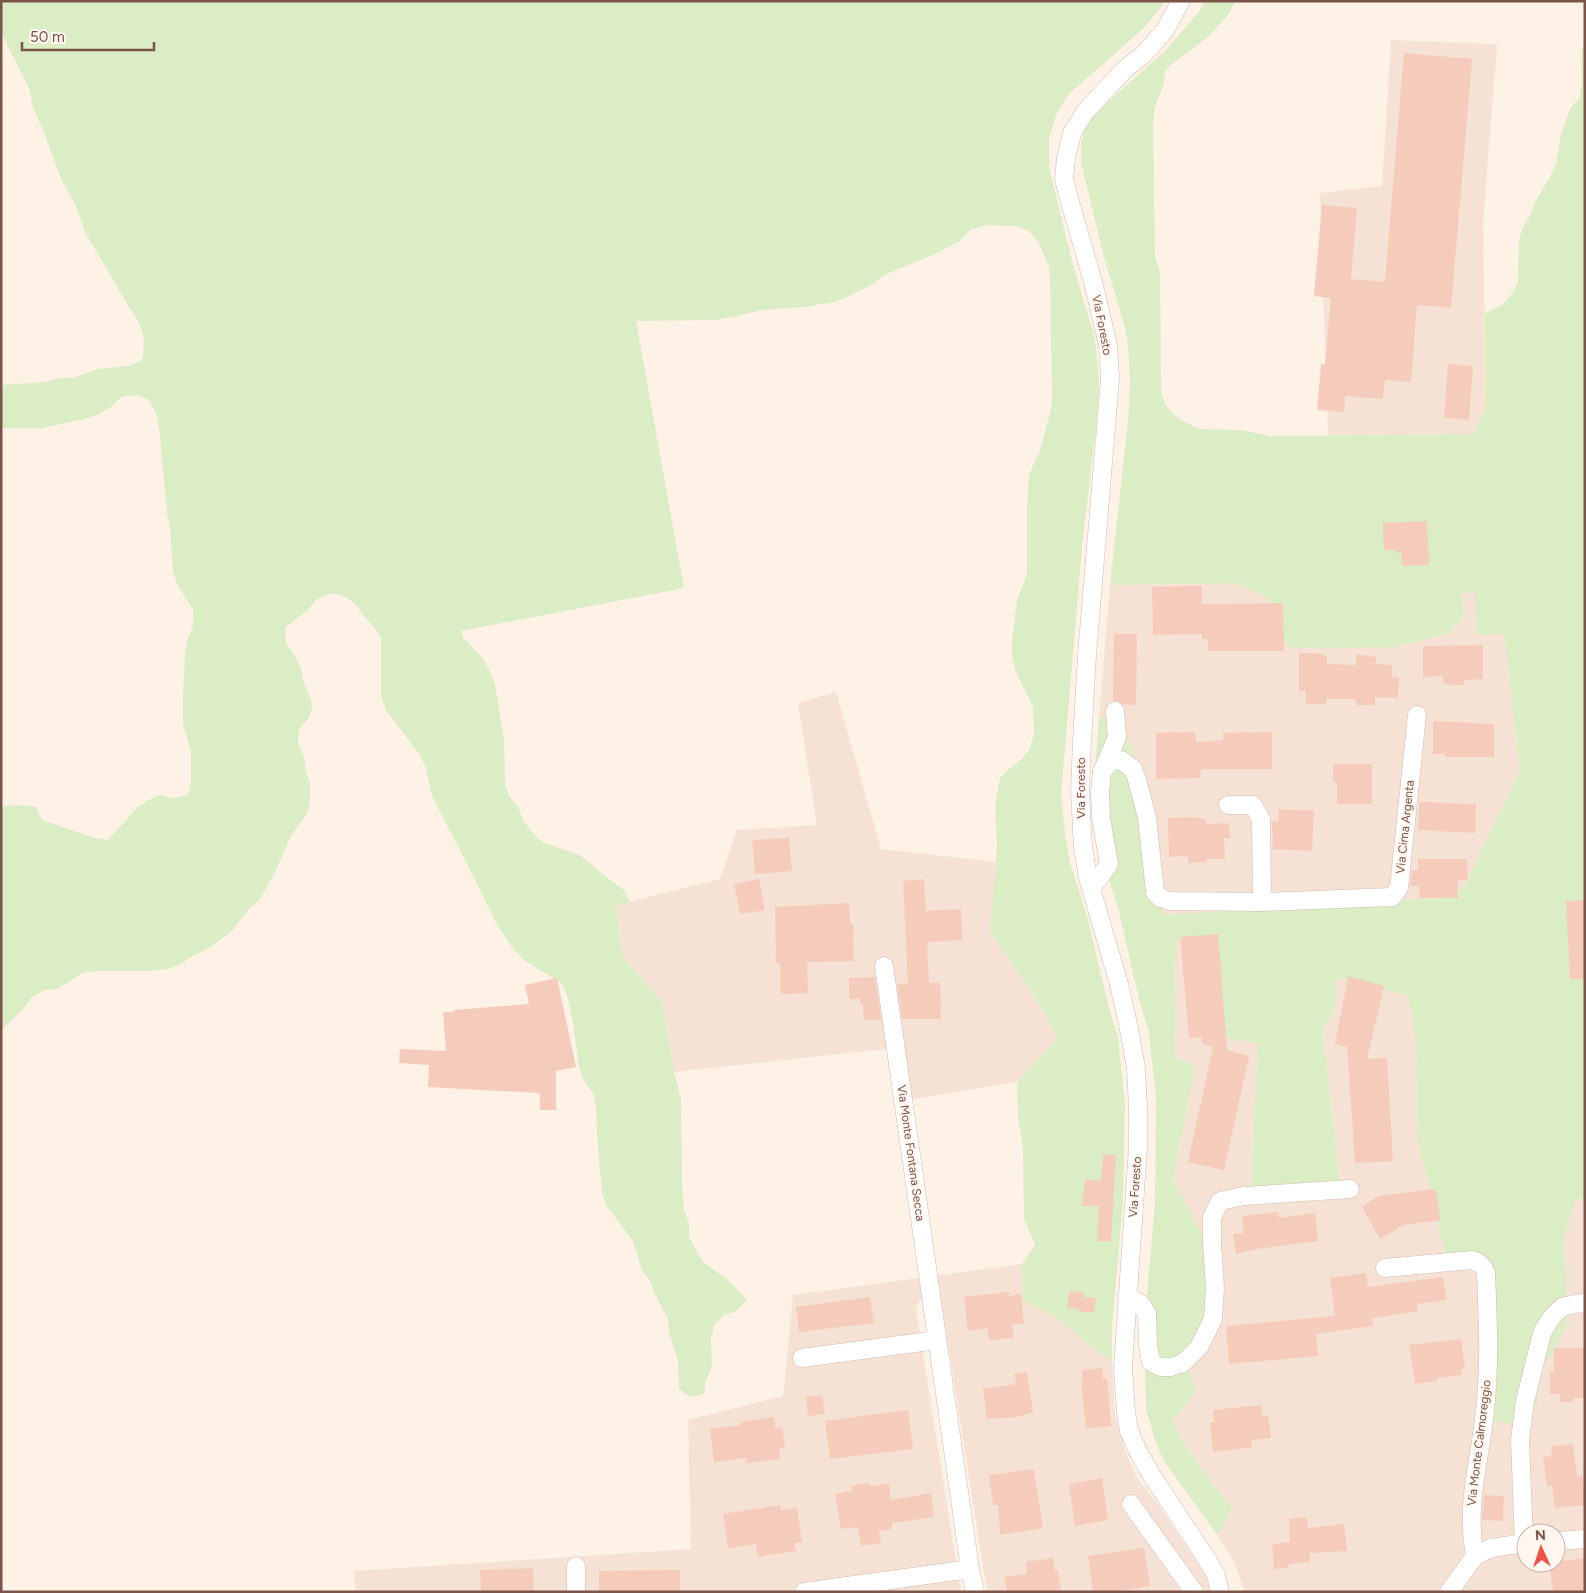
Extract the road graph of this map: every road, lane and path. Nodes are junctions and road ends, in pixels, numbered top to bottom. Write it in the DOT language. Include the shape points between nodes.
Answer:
graph roads {
  1 [pos="1181,1"];
  2 [pos="1115,711"];
  3 [pos="1417,715"];
  4 [pos="1102,772"];
  5 [pos="1228,805"];
  6 [pos="1091,889"];
  7 [pos="1262,902"];
  8 [pos="884,966"];
  9 [pos="1350,1189"];
  10 [pos="1385,1268"];
  11 [pos="1127,1296"];
  12 [pos="1585,1302"];
  13 [pos="937,1340"];
  14 [pos="802,1358"];
  15 [pos="1131,1504"];
  16 [pos="1524,1523"];
  17 [pos="1585,1539"];
  18 [pos="1566,1540"];
  19 [pos="1516,1544"];
  20 [pos="1475,1556"];
  21 [pos="576,1566"];
  22 [pos="970,1568"];
  23 [pos="576,1592"];
  24 [pos="804,1592"];
  25 [pos="975,1592"];
  26 [pos="1194,1592"];
  27 [pos="1220,1592"];
  28 [pos="1448,1592"];
  1 -- 6 [label="street, Via Foresto" via="1165,30 1085,112 1072,133 1066,158 1064,179 1108,345 1110,379 1087,655 1080,792 1083,847"];
  2 -- 4 [label="street" via="1117,737"];
  3 -- 7 [label="street, Via Cima Argenta" via="1399,888 1392,897"];
  4 -- 6 [label="street" via="1101,818 1109,864"];
  4 -- 7 [label="street, Via Cima Argenta" via="1111,761 1121,760 1133,769 1147,817 1155,892 1160,898 1170,901"];
  5 -- 7 [label="street" via="1253,805 1261,819"];
  6 -- 11 [label="street, Via Foresto" via="1119,984 1136,1068 1138,1147"];
  8 -- 13 [label="street, Via Monte Fontana Secca"];
  9 -- 11 [label="street" via="1244,1196 1220,1201 1212,1217 1213,1319 1199,1346 1183,1363 1160,1367 1151,1362 1147,1314 1141,1304"];
  10 -- 20 [label="street, Via Monte Calmoreggio" via="1472,1260 1480,1263 1486,1273 1489,1344 1485,1412 1471,1510"];
  11 -- 27 [label="street, Via Foresto" via="1123,1367 1129,1431 1152,1476 1206,1556 1216,1574"];
  12 -- 16 [label="street" via="1562,1307 1550,1318 1539,1345 1525,1401 1520,1440"];
  13 -- 14 [label="street"];
  13 -- 22 [label="street, Via Monte Fontana Secca"];
  15 -- 26 [label="street"];
  17 -- 18 [label="street"];
  19 -- 20 [label="street" via="1491,1548"];
  20 -- 28 [label="street"];
  21 -- 23 [label="street"];
  22 -- 24 [label="street"];
  22 -- 25 [label="street, Via Monte Fontana Secca"];
}
